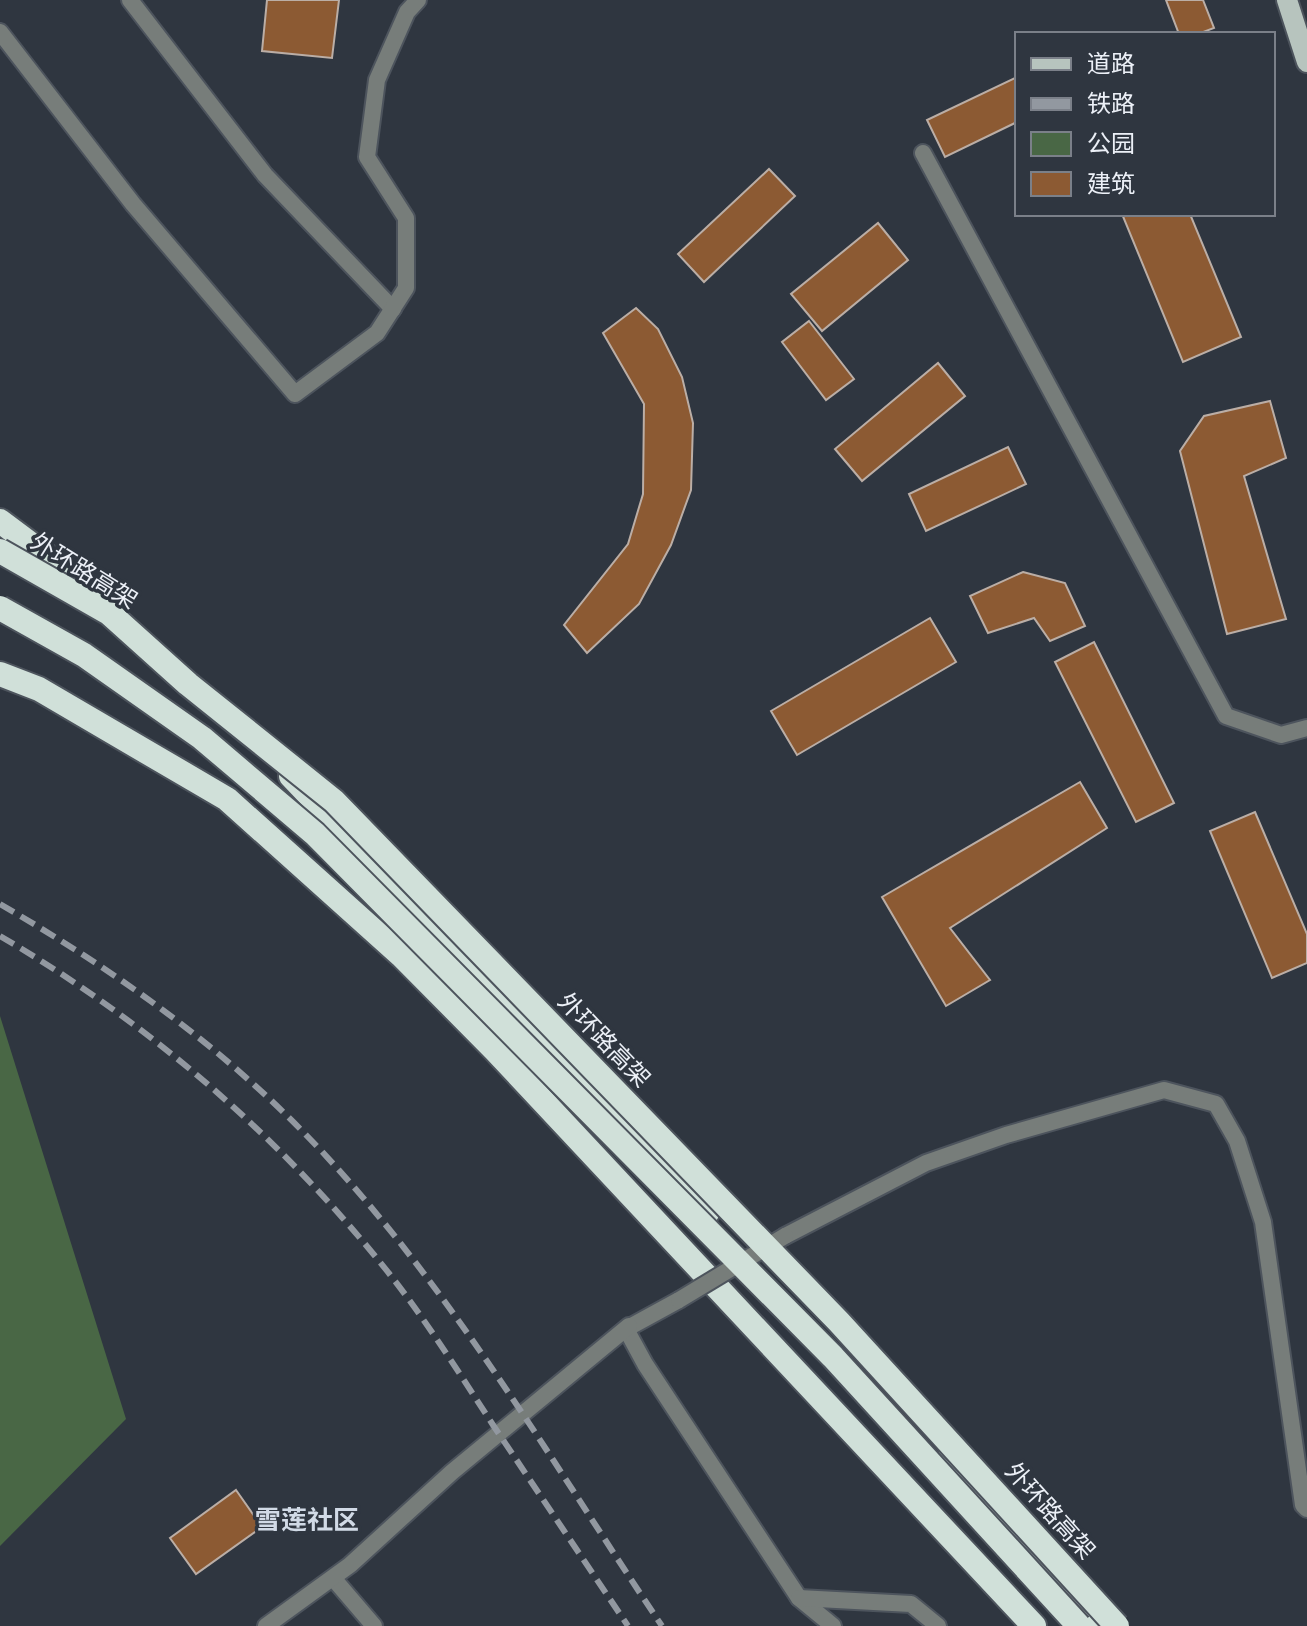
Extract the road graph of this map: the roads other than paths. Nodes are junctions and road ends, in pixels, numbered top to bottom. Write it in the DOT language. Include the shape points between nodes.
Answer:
graph roads {
  1 [pos="130,0"];
  2 [pos="418,0"];
  3 [pos="1287,0"];
  4 [pos="0,32"];
  5 [pos="1307,62"];
  6 [pos="923,153"];
  7 [pos="393,309"];
  8 [pos="0,521"];
  9 [pos="0,551"];
  10 [pos="0,608"];
  11 [pos="0,674"];
  12 [pos="1307,728"];
  13 [pos="629,1326"];
  14 [pos="1307,1509"];
  15 [pos="333,1578"];
  16 [pos="799,1598"];
  17 [pos="266,1626"];
  18 [pos="374,1626"];
  19 [pos="833,1626"];
  20 [pos="938,1626"];
  21 [pos="1034,1626"];
  22 [pos="1079,1626"];
  23 [pos="1101,1626"];
  24 [pos="1117,1626"];
  1 -- 7 [label="street" via="265,175"];
  2 -- 7 [label="street" via="407,12 377,80 367,157 406,218 406,288"];
  3 -- 5 [label="main road"];
  4 -- 7 [label="street" via="133,204 295,394 377,333"];
  6 -- 12 [label="street" via="1226,716 1281,735"];
  8 -- 23 [label="highway" via="121,611 271,755"];
  9 -- 24 [label="highway, 外环路高架, bridge" via="109,613 334,801 839,1322"];
  10 -- 22 [label="highway, bridge" via="84,655 202,738 315,834 833,1357"];
  11 -- 21 [label="highway" via="39,689 227,799 402,956"];
  13 -- 14 [label="street, bridge" via="926,1163 1164,1090 1216,1104 1237,1141 1263,1222"];
  13 -- 15 [label="street"];
  13 -- 16 [label="street" via="645,1364"];
  15 -- 17 [label="street"];
  15 -- 18 [label="street"];
  16 -- 19 [label="street"];
  16 -- 20 [label="street" via="911,1604"];
}
